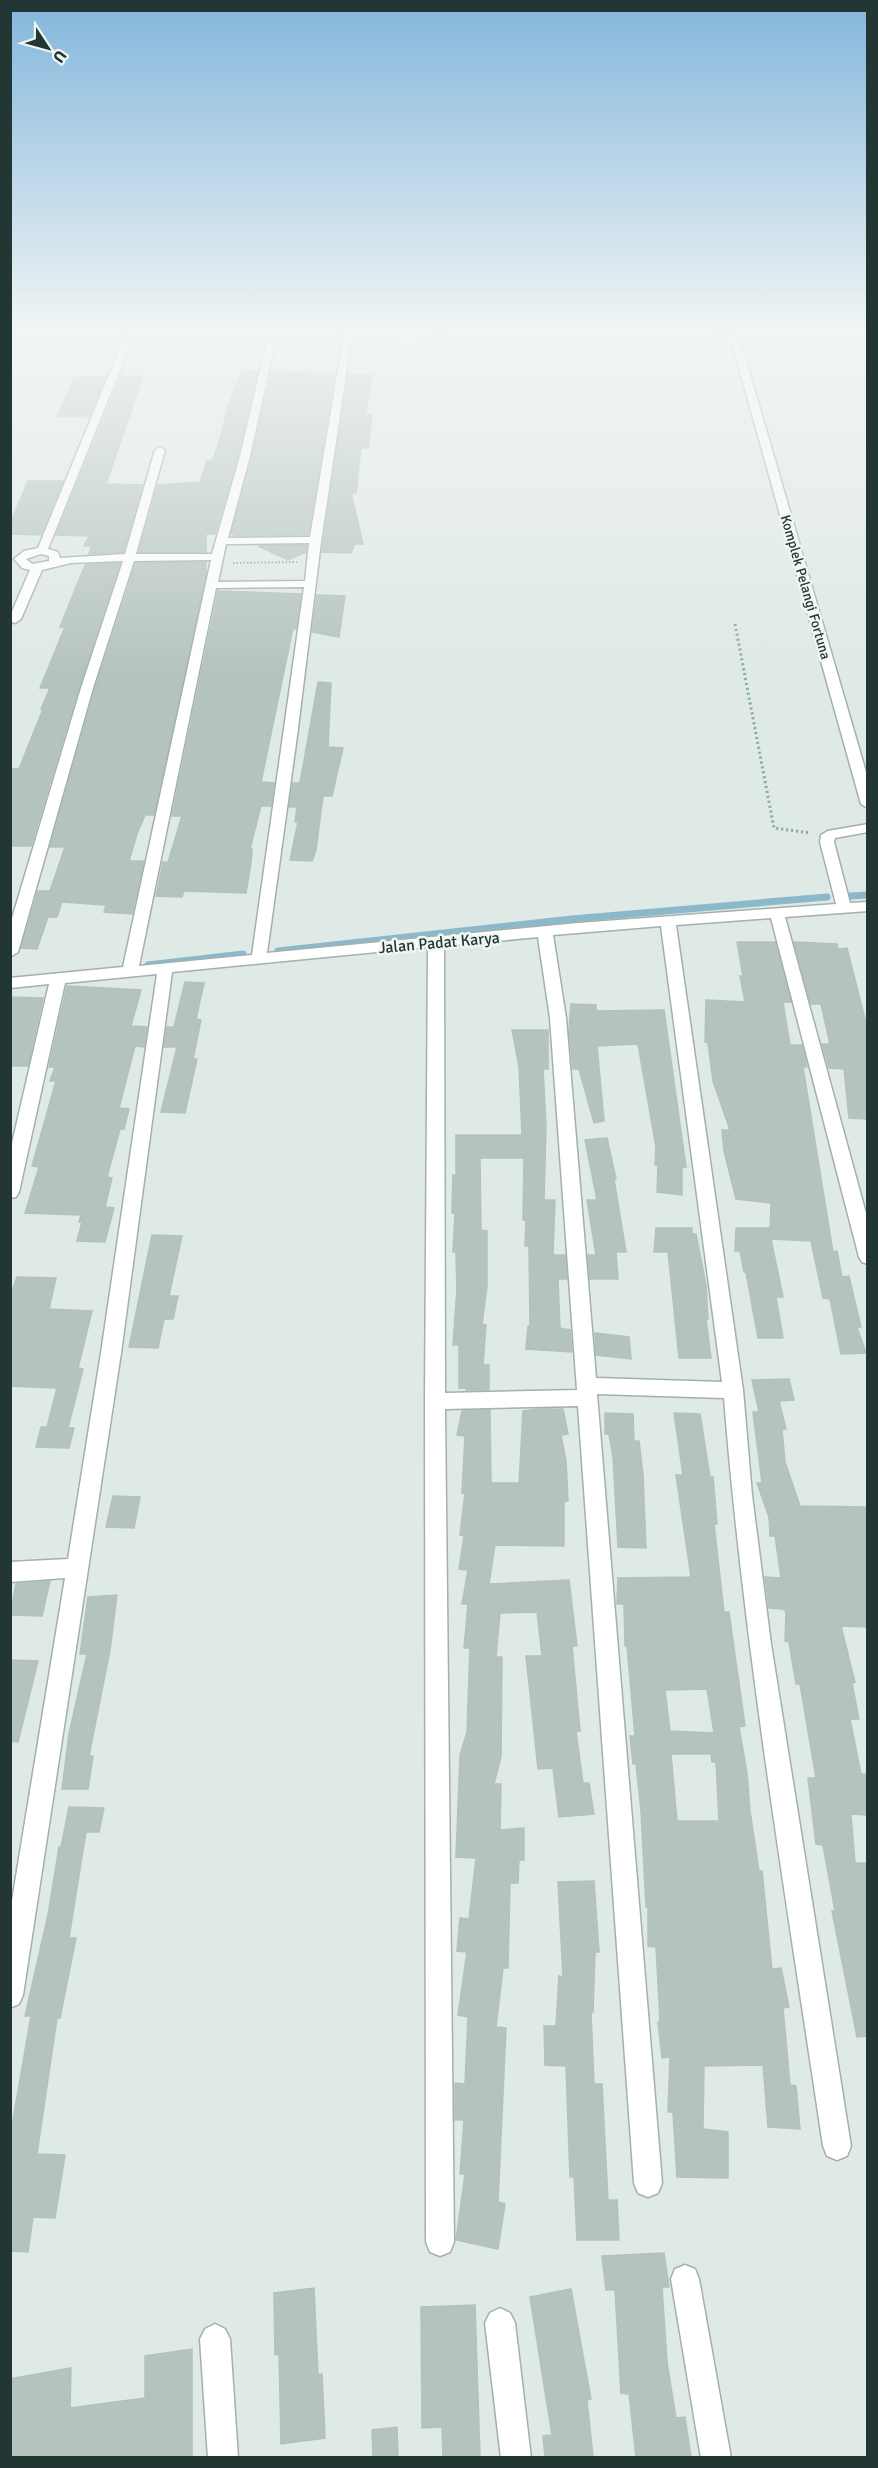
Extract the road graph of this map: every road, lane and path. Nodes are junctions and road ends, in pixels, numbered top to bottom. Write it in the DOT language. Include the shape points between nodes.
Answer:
graph roads {
  1 [pos="86,443"];
  2 [pos="248,443"];
  3 [pos="331,443"];
  4 [pos="765,443"];
  5 [pos="160,450"];
  6 [pos="316,540"];
  7 [pos="221,541"];
  8 [pos="42,551"];
  9 [pos="267,554"];
  10 [pos="130,556"];
  11 [pos="232,556"];
  12 [pos="223,560"];
  13 [pos="55,561"];
  14 [pos="266,562"];
  15 [pos="313,562"];
  16 [pos="37,567"];
  17 [pos="229,568"];
  18 [pos="310,584"];
  19 [pos="212,585"];
  20 [pos="264,585"];
  21 [pos="15,619"];
  22 [pos="735,624"];
  23 [pos="867,804"];
  24 [pos="867,828"];
  25 [pos="828,835"];
  26 [pos="867,906"];
  27 [pos="844,908"];
  28 [pos="777,913"];
  29 [pos="668,921"];
  30 [pos="545,932"];
  31 [pos="436,942"];
  32 [pos="10,952"];
  33 [pos="259,959"];
  34 [pos="165,968"];
  35 [pos="130,971"];
  36 [pos="58,978"];
  37 [pos="10,983"];
  38 [pos="10,1192"];
  39 [pos="867,1257"];
  40 [pos="733,1390"];
  41 [pos="589,1392"];
  42 [pos="435,1401"];
  43 [pos="76,1568"];
  44 [pos="10,1572"];
  45 [pos="10,1995"];
  46 [pos="837,2146"];
  47 [pos="648,2183"];
  48 [pos="440,2242"];
  49 [pos="685,2279"];
  50 [pos="501,2323"];
  51 [pos="215,2339"];
  52 [pos="223,2457"];
  53 [pos="516,2457"];
  54 [pos="716,2457"];
  1 -- 8 [label="street"];
  2 -- 7 [label="street"];
  3 -- 6 [label="street"];
  4 -- 23 [label="street, Komplek Pelangi Fortuna"];
  5 -- 10 [label="street"];
  6 -- 7 [label="street"];
  6 -- 15 [label="street"];
  7 -- 12 [label="street"];
  8 -- 13 [label="street" via="54,554"];
  8 -- 16 [label="street" via="20,559 26,566"];
  9 -- 14 [label="path"];
  10 -- 12 [label="street"];
  10 -- 13 [label="street"];
  10 -- 32 [label="street"];
  11 -- 12 [label="path"];
  12 -- 14 [label="path"];
  12 -- 17 [label="path"];
  12 -- 19 [label="street"];
  13 -- 16 [label="street"];
  14 -- 15 [label="path"];
  14 -- 20 [label="path"];
  15 -- 18 [label="street"];
  16 -- 21 [label="street"];
  18 -- 20 [label="street"];
  18 -- 33 [label="street"];
  19 -- 20 [label="street"];
  19 -- 35 [label="street"];
  22 -- 25 [label="path" via="774,828"];
  24 -- 25 [label="street"];
  25 -- 27 [label="street"];
  26 -- 27 [label="street, Jalan Padat Karya"];
  27 -- 28 [label="street, Jalan Padat Karya"];
  28 -- 29 [label="street, Jalan Padat Karya"];
  28 -- 39 [label="street"];
  29 -- 30 [label="street, Jalan Padat Karya"];
  29 -- 40 [label="street"];
  30 -- 31 [label="street, Jalan Padat Karya"];
  30 -- 41 [label="street" via="558,1018"];
  31 -- 33 [label="street, Jalan Padat Karya"];
  31 -- 42 [label="street"];
  33 -- 34 [label="street, Jalan Padat Karya"];
  34 -- 35 [label="street, Jalan Padat Karya"];
  34 -- 43 [label="street" via="111,1353"];
  35 -- 36 [label="street, Jalan Padat Karya"];
  36 -- 37 [label="street, Jalan Padat Karya"];
  36 -- 38 [label="street"];
  40 -- 41 [label="street"];
  40 -- 46 [label="street" via="760,1644"];
  41 -- 42 [label="street"];
  41 -- 47 [label="street"];
  42 -- 48 [label="street"];
  43 -- 44 [label="street"];
  43 -- 45 [label="street"];
  49 -- 54 [label="street"];
  50 -- 53 [label="street"];
  51 -- 52 [label="street"];
}
